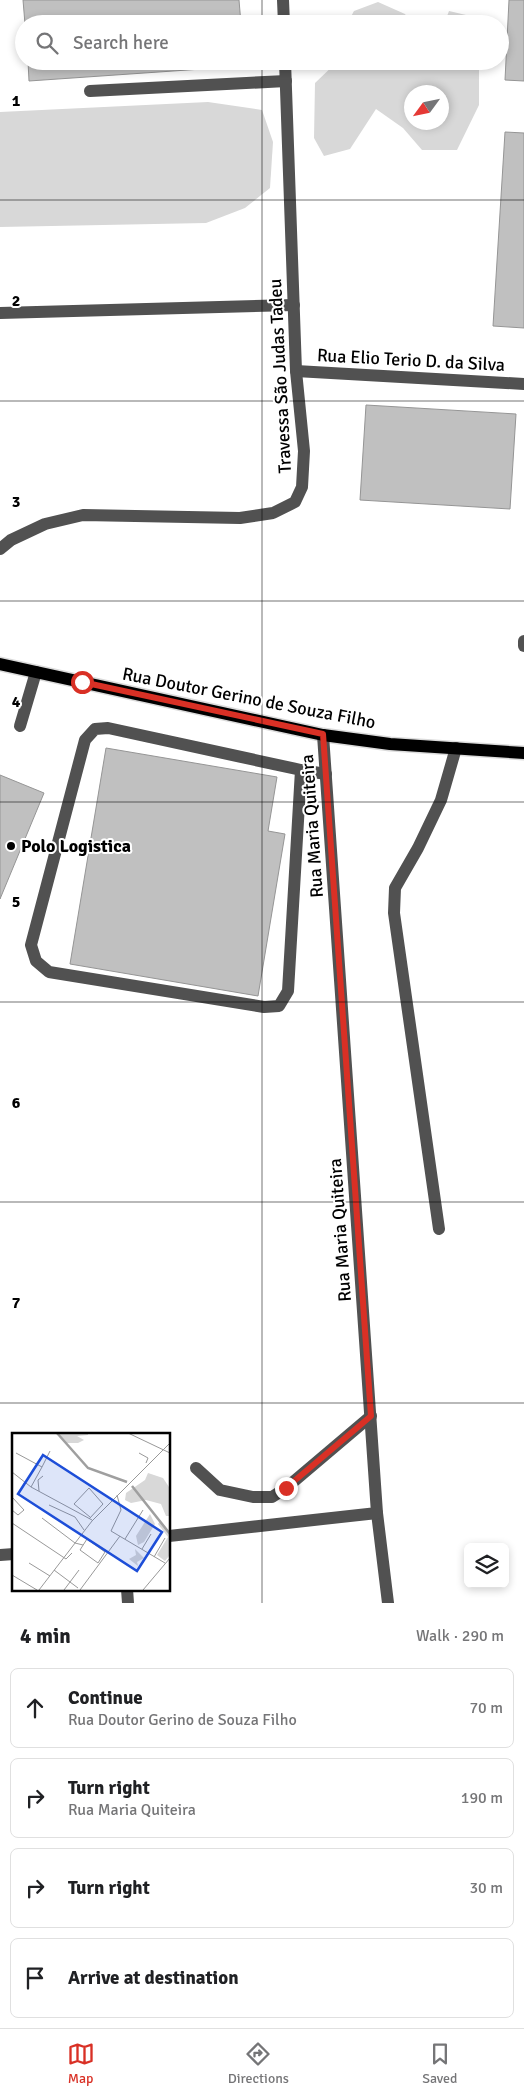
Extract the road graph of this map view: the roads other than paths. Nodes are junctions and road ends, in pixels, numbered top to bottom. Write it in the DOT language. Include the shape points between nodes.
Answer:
graph roads {
  1 [pos="283,0"];
  2 [pos="284,15"];
  3 [pos="285,70"];
  4 [pos="286,81"];
  5 [pos="90,91"];
  6 [pos="294,305"];
  7 [pos="0,313"];
  8 [pos="296,371"];
  9 [pos="524,384"];
  10 [pos="0,549"];
  11 [pos="524,641"];
  12 [pos="524,646"];
  13 [pos="0,664"];
  14 [pos="36,672"];
  15 [pos="20,726"];
  16 [pos="323,734"];
  17 [pos="456,748"];
  18 [pos="524,753"];
  19 [pos="301,770"];
  20 [pos="326,774"];
  21 [pos="438,1229"];
  22 [pos="371,1416"];
  23 [pos="196,1468"];
  24 [pos="378,1513"];
  25 [pos="170,1536"];
  26 [pos="127,1590"];
  27 [pos="128,1603"];
  28 [pos="388,1603"];
  1 -- 2 [label="street"];
  3 -- 4 [label="street, Travessa São Judas Tadeu"];
  4 -- 5 [label="street"];
  4 -- 6 [label="street, Travessa São Judas Tadeu"];
  6 -- 7 [label="street"];
  6 -- 8 [label="street, Travessa São Judas Tadeu"];
  8 -- 9 [label="street, Rua Elio Terio D. da Silva"];
  8 -- 10 [label="street, Travessa São Judas Tadeu" via="304,450 302,487 295,502 273,513 240,518 83,515 45,524 11,540"];
  11 -- 12 [label="street"];
  13 -- 14 [label="main road, Rua Doutor Gerino de Souza Filho"];
  14 -- 15 [label="street"];
  14 -- 16 [label="main road, Rua Doutor Gerino de Souza Filho"];
  16 -- 17 [label="main road, Rua Doutor Gerino de Souza Filho" via="390,744"];
  16 -- 20 [label="street, Rua Maria Quiteira"];
  17 -- 18 [label="main road, Rua Doutor Gerino de Souza Filho"];
  17 -- 21 [label="street" via="441,800 395,888 394,913"];
  19 -- 19 [label="street" via="108,728 95,729 85,740 30,945 36,961 48,972 264,1007 279,1006 288,991"];
  19 -- 20 [label="street"];
  20 -- 22 [label="street, Rua Maria Quiteira"];
  22 -- 23 [label="street" via="272,1497 252,1497 220,1490"];
  22 -- 24 [label="street, Rua Maria Quiteira"];
  24 -- 25 [label="street"];
  24 -- 28 [label="street, Rua Maria Quiteira"];
  26 -- 27 [label="street"];
}
